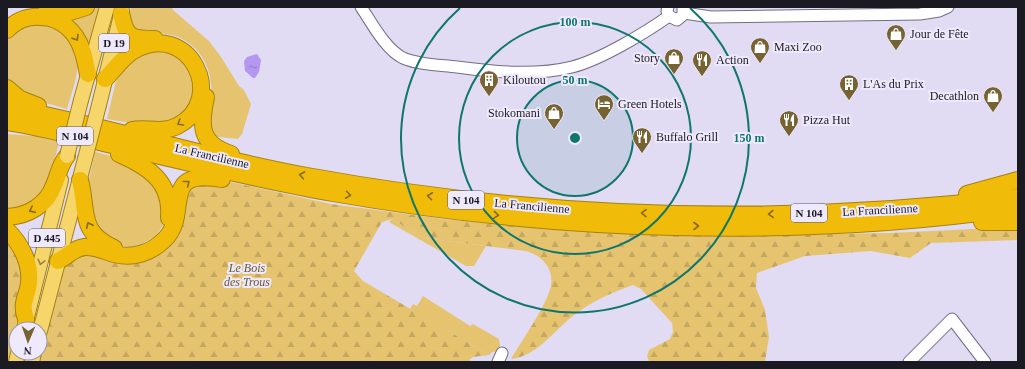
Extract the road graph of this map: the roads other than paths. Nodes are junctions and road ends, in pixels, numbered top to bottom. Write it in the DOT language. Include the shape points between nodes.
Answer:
graph roads {
  1 [pos="86,7"];
  2 [pos="361,7"];
  3 [pos="948,7"];
  4 [pos="117,9"];
  5 [pos="684,9"];
  6 [pos="667,10"];
  7 [pos="7,25"];
  8 [pos="7,30"];
  9 [pos="88,74"];
  10 [pos="105,79"];
  11 [pos="7,88"];
  12 [pos="7,107"];
  13 [pos="55,117"];
  14 [pos="7,122"];
  15 [pos="38,128"];
  16 [pos="74,128"];
  17 [pos="7,131"];
  18 [pos="92,133"];
  19 [pos="116,139"];
  20 [pos="67,156"];
  21 [pos="251,165"];
  22 [pos="80,180"];
  23 [pos="1018,180"];
  24 [pos="282,183"];
  25 [pos="1018,197"];
  26 [pos="936,206"];
  27 [pos="1018,208"];
  28 [pos="7,217"];
  29 [pos="1018,222"];
  30 [pos="856,224"];
  31 [pos="7,230"];
  32 [pos="58,261"];
  33 [pos="25,321"];
  34 [pos="26,321"];
  35 [pos="43,321"];
  36 [pos="909,362"];
  37 [pos="984,362"];
  1 -- 7 [label="highway" via="61,13 32,13 19,16"];
  2 -- 6 [label="street" via="394,52 403,58 500,72 550,71 578,65 658,24"];
  3 -- 5 [label="street" via="920,14 711,17"];
  4 -- 9 [label="main road, D 19"];
  4 -- 10 [label="main road, D 19"];
  4 -- 21 [label="highway" via="125,29 131,36 142,39 162,38 176,42 188,48 197,57 207,83 201,122 204,135 214,146 240,156"];
  5 -- 6 [label="street" via="682,18 677,20"];
  8 -- 9 [label="highway, one-way" via="20,20 32,16 61,21 77,40"];
  9 -- 16 [label="main road, D 19, bridge"];
  10 -- 18 [label="main road, D 19, bridge"];
  10 -- 19 [label="highway, one-way" via="134,50 161,43 185,52 198,70 200,96 188,118 177,126 164,130 136,129"];
  11 -- 13 [label="highway"];
  12 -- 13 [label="highway, La Francilienne / N 104"];
  13 -- 19 [label="highway, La Francilienne / N 104"];
  14 -- 15 [label="highway, La Francilienne / N 104"];
  15 -- 17 [label="highway"];
  15 -- 19 [label="highway, La Francilienne / N 104"];
  16 -- 20 [label="main road, D 445, bridge"];
  18 -- 22 [label="main road, D 445, bridge"];
  19 -- 21 [label="highway, La Francilienne / N 104"];
  19 -- 22 [label="highway, one-way" via="118,153 148,168 163,186 168,199 166,231 146,246 132,250 123,251 104,243 95,236 86,219"];
  19 -- 24 [label="highway, La Francilienne / N 104"];
  20 -- 28 [label="highway, one-way" via="60,165 51,194 43,204 25,214"];
  20 -- 34 [label="main road, D 445, one-way"];
  26 -- 21 [label="highway, La Francilienne / N 104, one-way" via="742,215 580,211 381,189"];
  22 -- 32 [label="main road, D 445"];
  23 -- 26 [label="highway" via="996,188 948,198"];
  24 -- 30 [label="highway, La Francilienne / N 104, one-way" via="458,211 578,222 735,227"];
  32 -- 24 [label="highway, one-way" via="84,247 125,256 140,255 152,249 165,240 172,229 181,188 195,178 210,178 268,188"];
  25 -- 26 [label="highway, La Francilienne / N 104"];
  27 -- 30 [label="highway, La Francilienne / N 104"];
  29 -- 30 [label="highway" via="876,228"];
  31 -- 33 [label="highway" via="25,256 29,283 23,308"];
  32 -- 35 [label="main road, D 445"];
  36 -- 37 [label="street" via="952,319"];
}
